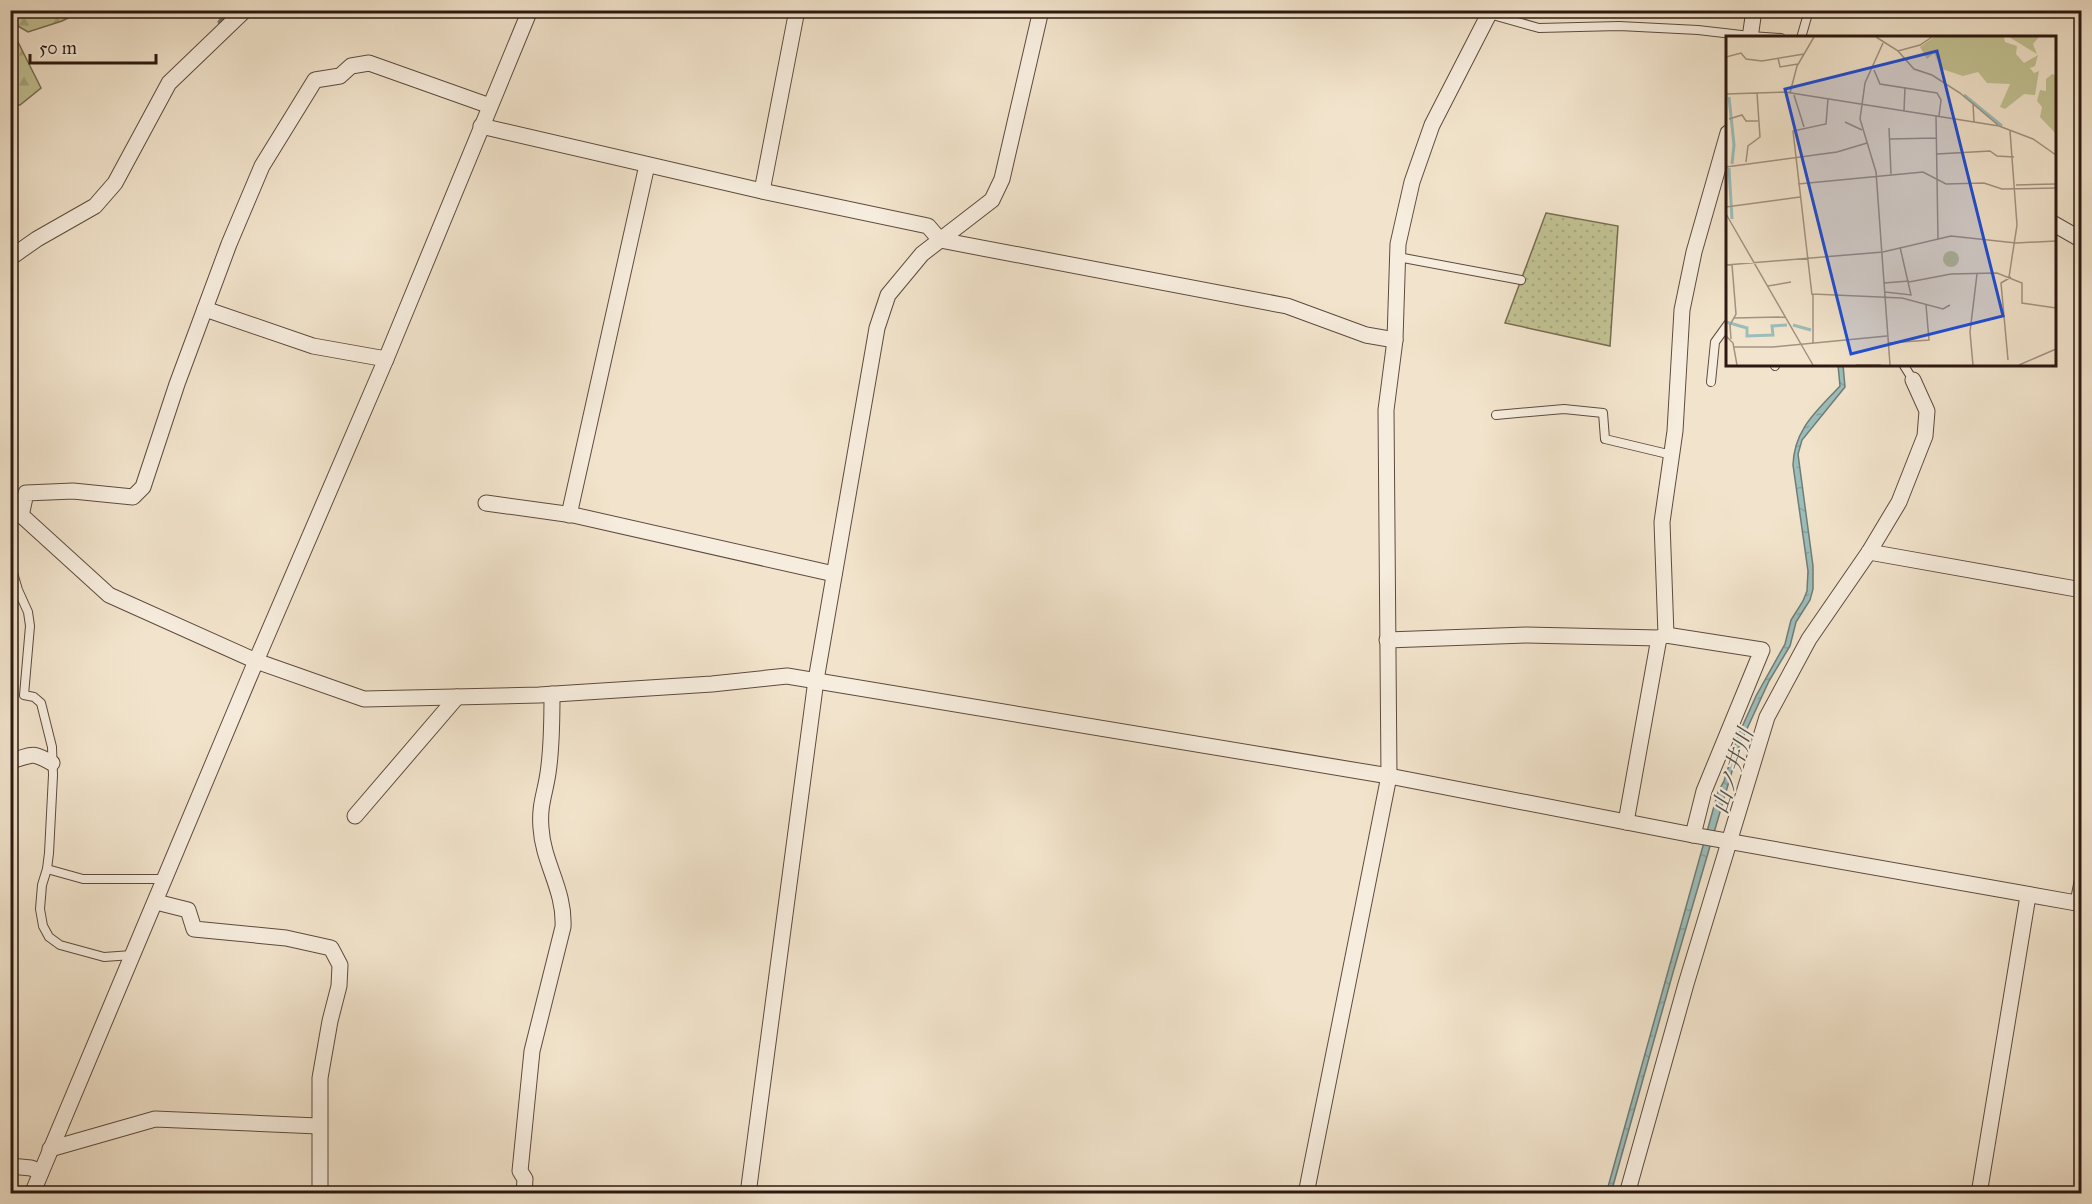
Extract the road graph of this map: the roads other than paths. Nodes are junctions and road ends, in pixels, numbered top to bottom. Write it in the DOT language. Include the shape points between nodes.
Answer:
graph roads {
  1 [pos="244,10"];
  2 [pos="530,10"];
  3 [pos="797,10"];
  4 [pos="1041,10"];
  5 [pos="1754,10"];
  6 [pos="1809,10"];
  7 [pos="1490,12"];
  8 [pos="1743,36"];
  9 [pos="1750,36"];
  10 [pos="1802,36"];
  11 [pos="490,106"];
  12 [pos="481,126"];
  13 [pos="1726,140"];
  14 [pos="647,165"];
  15 [pos="762,191"];
  16 [pos="2056,225"];
  17 [pos="940,240"];
  18 [pos="2082,240"];
  19 [pos="1398,257"];
  20 [pos="10,258"];
  21 [pos="1521,280"];
  22 [pos="206,309"];
  23 [pos="1726,327"];
  24 [pos="1395,340"];
  25 [pos="386,359"];
  26 [pos="1904,366"];
  27 [pos="1913,380"];
  28 [pos="1711,382"];
  29 [pos="1496,415"];
  30 [pos="1672,455"];
  31 [pos="486,502"];
  32 [pos="16,510"];
  33 [pos="569,515"];
  34 [pos="1869,552"];
  35 [pos="10,563"];
  36 [pos="834,574"];
  37 [pos="2082,590"];
  38 [pos="1662,637"];
  39 [pos="1387,640"];
  40 [pos="255,662"];
  41 [pos="816,680"];
  42 [pos="552,694"];
  43 [pos="457,697"];
  44 [pos="10,760"];
  45 [pos="52,763"];
  46 [pos="1389,776"];
  47 [pos="355,816"];
  48 [pos="1626,822"];
  49 [pos="1693,835"];
  50 [pos="1729,841"];
  51 [pos="47,869"];
  52 [pos="165,879"];
  53 [pos="2082,882"];
  54 [pos="2028,896"];
  55 [pos="156,902"];
  56 [pos="2080,904"];
  57 [pos="133,955"];
  58 [pos="318,1126"];
  59 [pos="50,1149"];
  60 [pos="10,1166"];
  61 [pos="41,1172"];
  62 [pos="32,1194"];
  63 [pos="320,1194"];
  64 [pos="525,1194"];
  65 [pos="748,1194"];
  66 [pos="1306,1194"];
  67 [pos="1627,1194"];
  68 [pos="1979,1194"];
  1 -- 20 [label="street" via="170,83 116,183 95,206"];
  2 -- 11 [label="street"];
  3 -- 15 [label="street"];
  4 -- 17 [label="street" via="1002,179 992,200"];
  5 -- 9 [label="street"];
  6 -- 10 [label="lane"];
  7 -- 8 [label="lane" via="1539,28 1619,26"];
  7 -- 19 [label="street" via="1432,125 1412,182"];
  11 -- 12 [label="street"];
  11 -- 22 [label="street" via="369,63 351,66 340,76 315,80 262,166"];
  12 -- 14 [label="street"];
  12 -- 25 [label="street"];
  13 -- 30 [label="street" via="1682,310"];
  14 -- 15 [label="street"];
  14 -- 33 [label="street"];
  15 -- 17 [label="street" via="928,226"];
  16 -- 18 [label="street"];
  17 -- 24 [label="street" via="1287,306 1366,335"];
  17 -- 36 [label="street" via="922,254 888,295 877,328"];
  19 -- 21 [label="lane"];
  19 -- 24 [label="street"];
  22 -- 25 [label="street" via="313,346"];
  22 -- 32 [label="street" via="143,487 133,497 73,491 26,493"];
  23 -- 28 [label="lane" via="1715,342"];
  24 -- 39 [label="street" via="1386,410"];
  25 -- 40 [label="street"];
  26 -- 27 [label="lane"];
  27 -- 34 [label="street" via="1927,411 1925,436 1899,502"];
  29 -- 30 [label="lane" via="1564,409 1603,413 1605,439"];
  30 -- 38 [label="street" via="1662,522"];
  31 -- 33 [label="street"];
  32 -- 40 [label="street" via="109,595"];
  33 -- 36 [label="street"];
  34 -- 37 [label="street"];
  34 -- 50 [label="street" via="1809,639 1767,717"];
  35 -- 45 [label="lane" via="30,626 24,695 41,703"];
  36 -- 41 [label="street"];
  38 -- 39 [label="street" via="1526,634"];
  38 -- 48 [label="street"];
  38 -- 49 [label="street" via="1762,650 1704,791"];
  39 -- 46 [label="street"];
  40 -- 43 [label="street" via="364,699"];
  40 -- 52 [label="street"];
  41 -- 42 [label="street" via="787,676"];
  41 -- 46 [label="street"];
  41 -- 65 [label="street"];
  42 -- 43 [label="street"];
  42 -- 64 [label="street" via="548,775 539,810 541,832 564,911 532,1051 520,1171 525,1179"];
  43 -- 47 [label="street"];
  44 -- 45 [label="street" via="29,754"];
  45 -- 51 [label="lane"];
  46 -- 48 [label="street"];
  46 -- 66 [label="street"];
  48 -- 49 [label="street"];
  49 -- 50 [label="street"];
  50 -- 54 [label="street"];
  50 -- 67 [label="street"];
  51 -- 52 [label="lane" via="83,879"];
  51 -- 57 [label="lane" via="40,909 49,937 60,945 104,957"];
  52 -- 55 [label="street"];
  53 -- 56 [label="street"];
  54 -- 56 [label="street"];
  54 -- 68 [label="street"];
  55 -- 57 [label="street"];
  55 -- 58 [label="street" via="188,910 194,929 286,938 331,948 340,965 339,986 320,1078"];
  57 -- 59 [label="street"];
  58 -- 59 [label="street" via="154,1119"];
  58 -- 63 [label="street"];
  59 -- 61 [label="street"];
  60 -- 61 [label="street"];
  61 -- 62 [label="street"];
}
